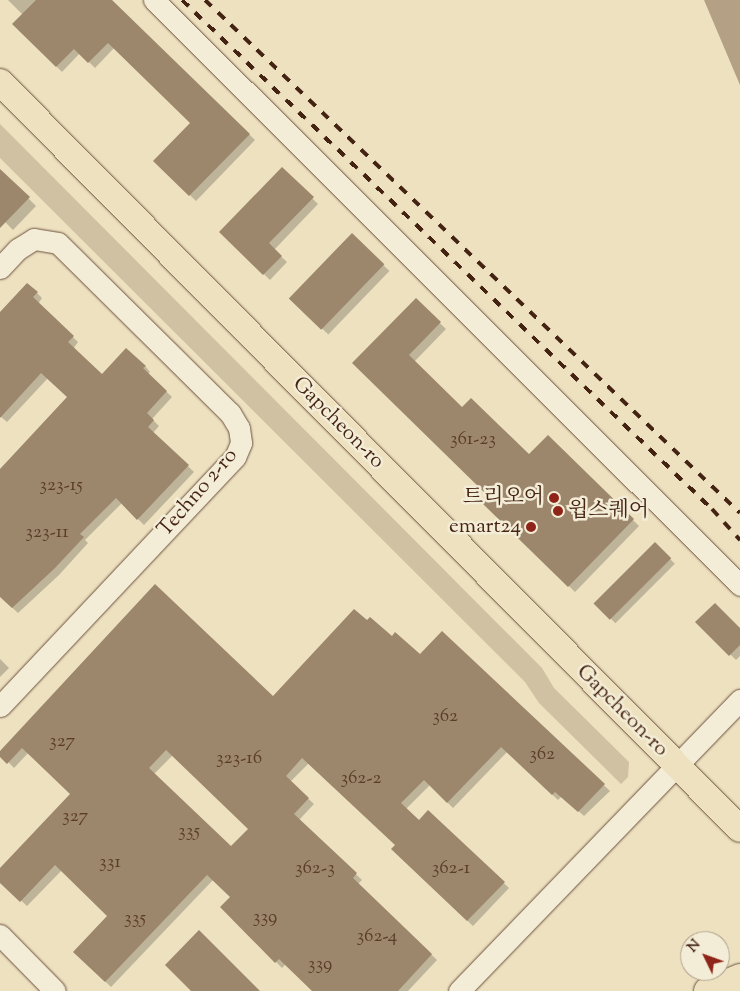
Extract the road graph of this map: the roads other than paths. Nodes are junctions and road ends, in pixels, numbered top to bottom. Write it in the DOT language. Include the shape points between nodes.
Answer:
graph roads {
  1 [pos="154,0"];
  2 [pos="0,82"];
  3 [pos="0,268"];
  4 [pos="740,585"];
  5 [pos="740,700"];
  6 [pos="0,706"];
  7 [pos="675,764"];
  8 [pos="740,830"];
  9 [pos="0,935"];
  10 [pos="740,978"];
  11 [pos="55,991"];
  12 [pos="459,991"];
  13 [pos="707,991"];
  1 -- 4 [label="street"];
  2 -- 7 [label="main road, Gapcheon-ro"];
  3 -- 6 [label="street, Techno 2-ro" via="18,249 34,239 58,243 230,413 240,428 241,443 234,457"];
  5 -- 7 [label="street, Gapcheon-ro"];
  7 -- 8 [label="main road, Gapcheon-ro"];
  7 -- 12 [label="street"];
  9 -- 11 [label="street"];
  10 -- 13 [label="main road"];
}
